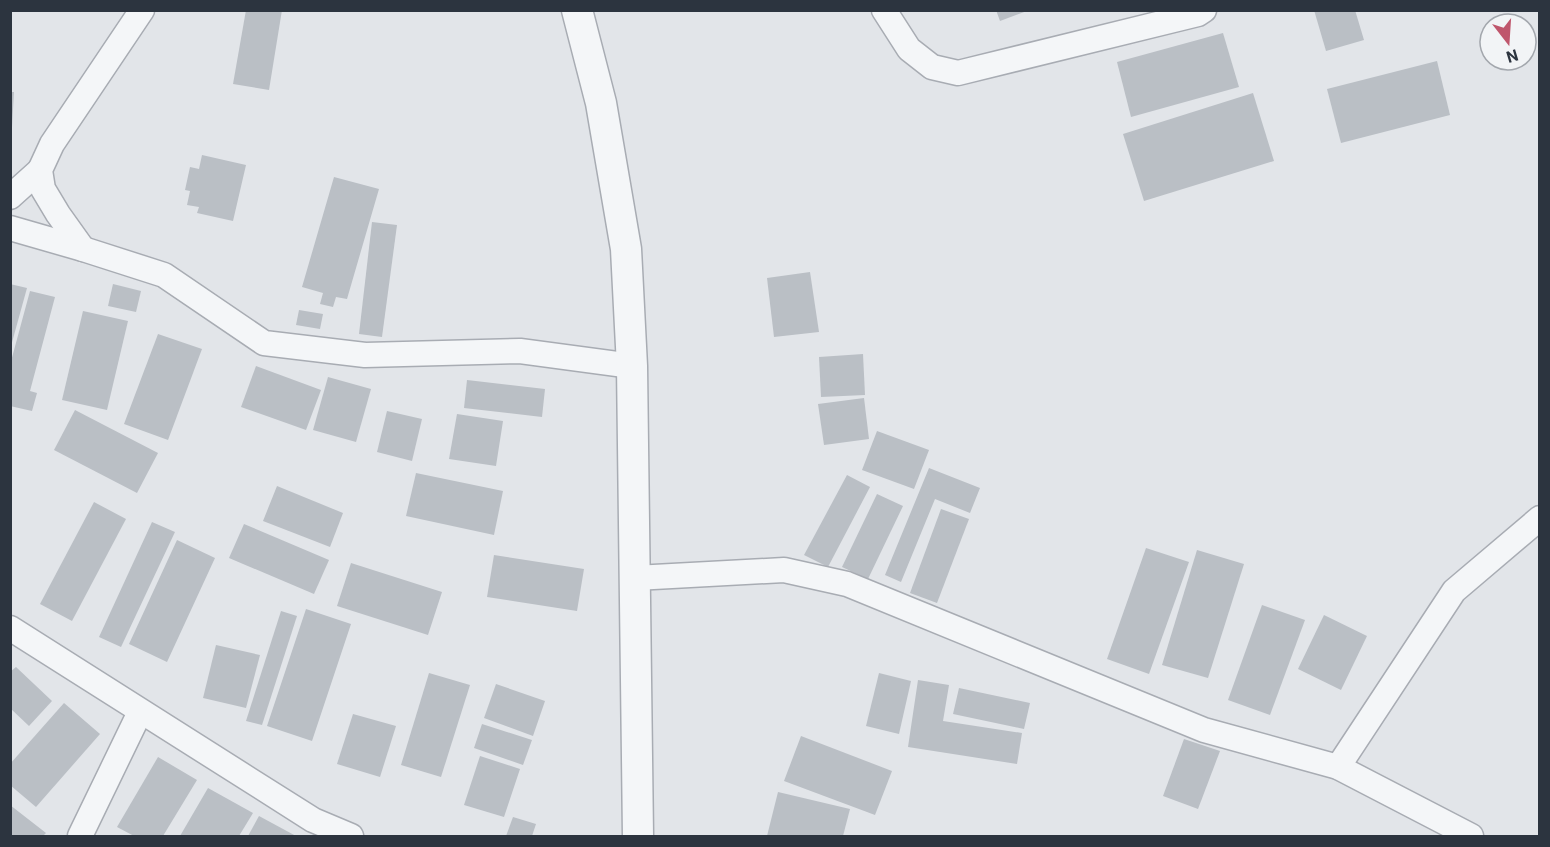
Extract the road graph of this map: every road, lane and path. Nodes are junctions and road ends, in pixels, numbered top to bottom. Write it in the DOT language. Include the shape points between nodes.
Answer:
graph roads {
  1 [pos="142,10"];
  2 [pos="577,10"];
  3 [pos="884,10"];
  4 [pos="1204,10"];
  5 [pos="40,170"];
  6 [pos="10,197"];
  7 [pos="10,228"];
  8 [pos="83,249"];
  9 [pos="632,366"];
  10 [pos="1539,518"];
  11 [pos="635,578"];
  12 [pos="10,628"];
  13 [pos="140,712"];
  14 [pos="1338,767"];
  15 [pos="80,837"];
  16 [pos="351,837"];
  17 [pos="638,837"];
  18 [pos="1471,837"];
  1 -- 5 [label="street" via="51,144"];
  2 -- 9 [label="street" via="602,103 626,249"];
  3 -- 4 [label="street" via="909,49 932,67 958,73"];
  5 -- 6 [label="street"];
  5 -- 8 [label="street" via="43,189"];
  7 -- 8 [label="street"];
  8 -- 9 [label="street" via="164,275 264,343 364,355 520,351"];
  9 -- 11 [label="street"];
  10 -- 14 [label="street" via="1454,591"];
  11 -- 14 [label="street" via="783,570 848,584 1204,730"];
  11 -- 17 [label="street"];
  12 -- 13 [label="street"];
  13 -- 15 [label="street"];
  13 -- 16 [label="street" via="313,820"];
  14 -- 18 [label="street"];
}
